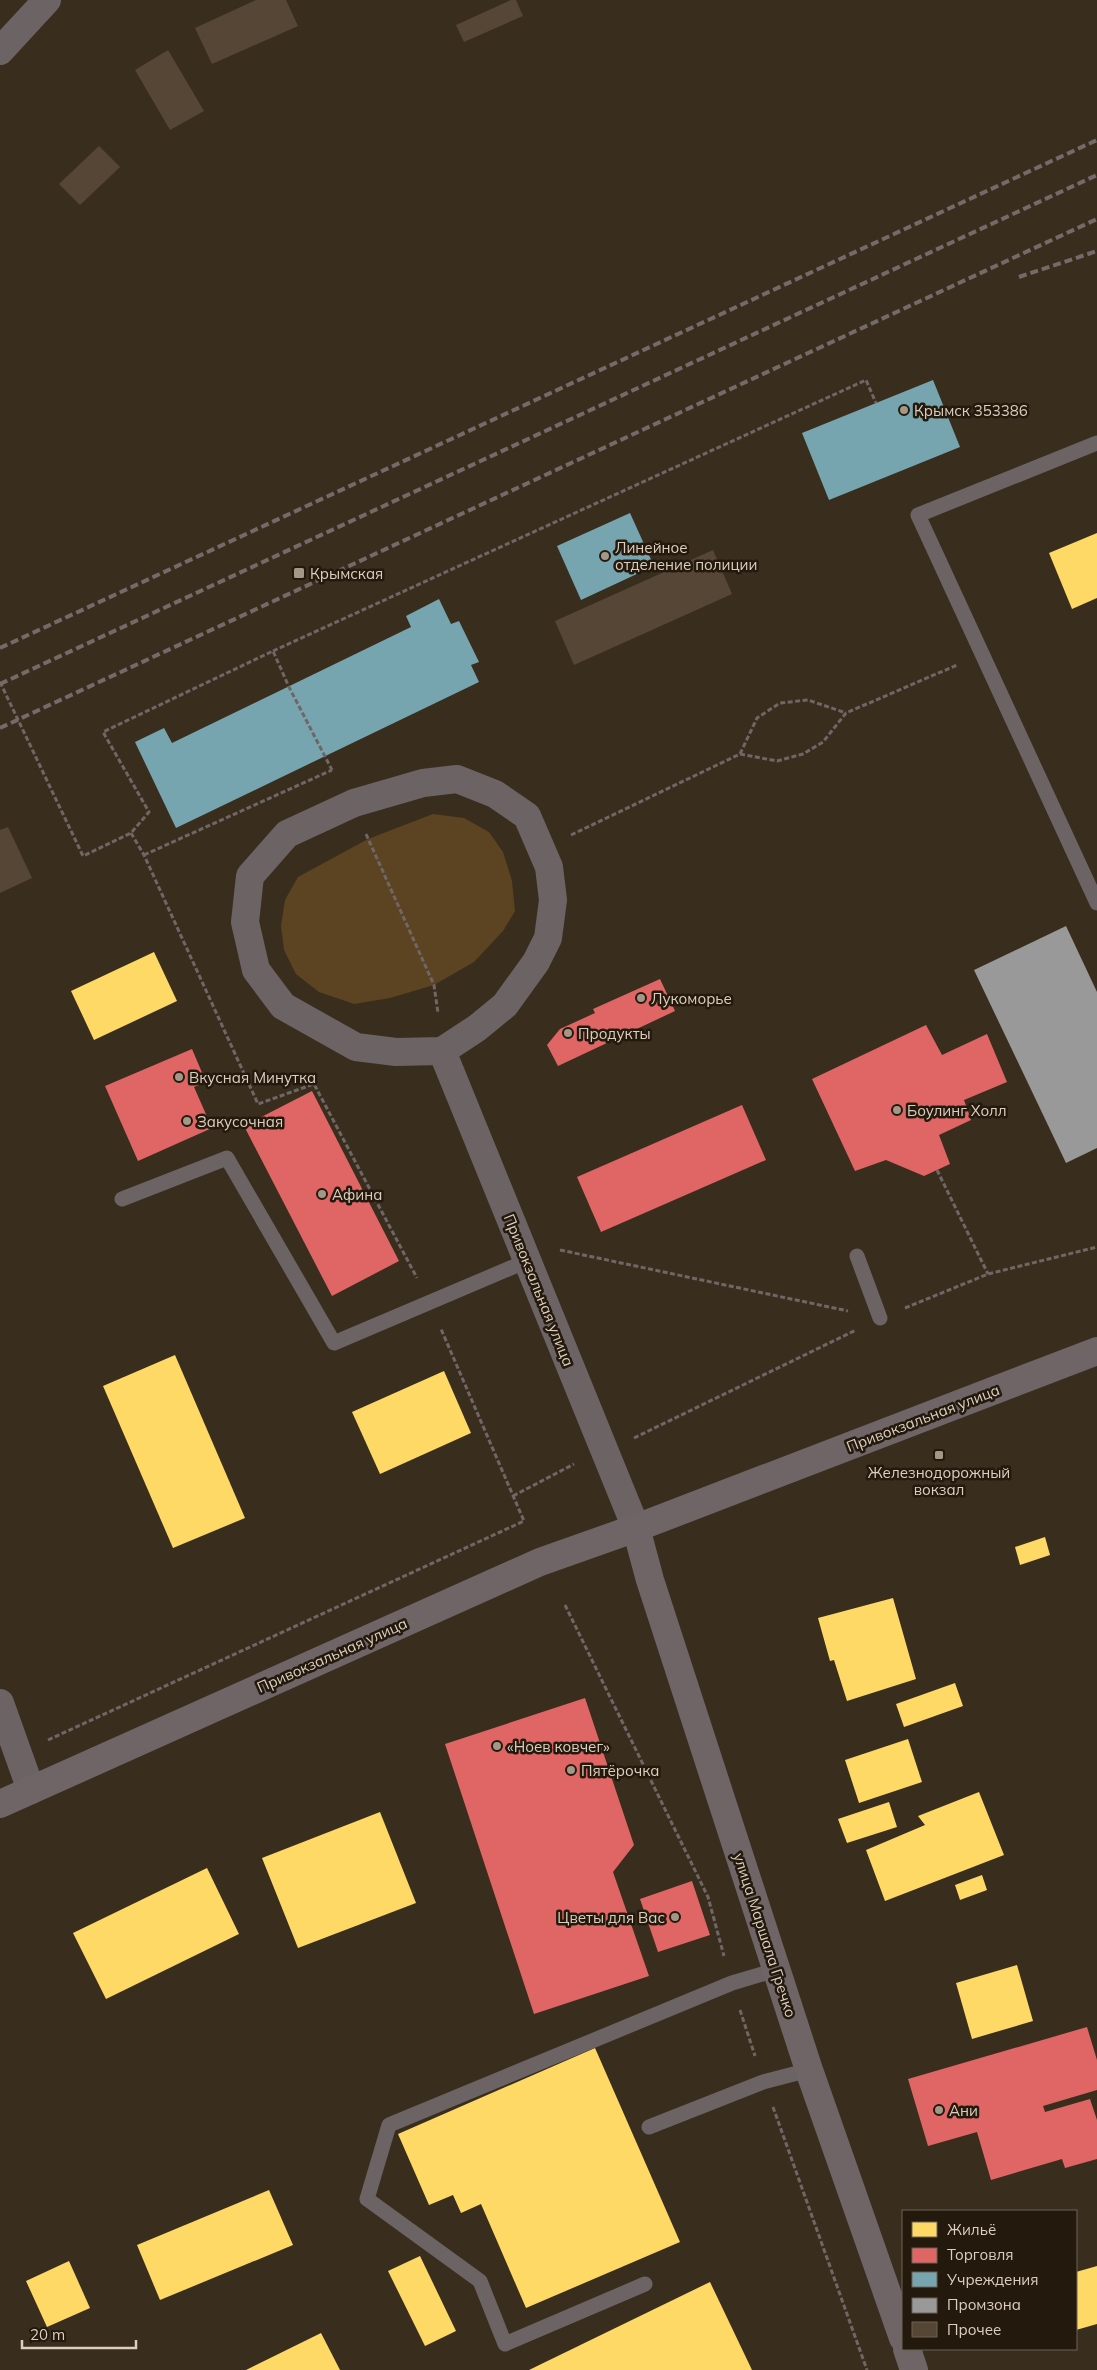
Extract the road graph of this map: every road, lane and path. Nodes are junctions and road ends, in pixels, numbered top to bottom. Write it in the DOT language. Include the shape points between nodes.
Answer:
graph roads {
  1 [pos="47,0"];
  2 [pos="0,51"];
  3 [pos="876,403"];
  4 [pos="1097,443"];
  5 [pos="273,651"];
  6 [pos="982,654"];
  7 [pos="0,682"];
  8 [pos="846,713"];
  9 [pos="740,754"];
  10 [pos="332,770"];
  11 [pos="354,803"];
  12 [pos="131,833"];
  13 [pos="542,848"];
  14 [pos="144,855"];
  15 [pos="1097,903"];
  16 [pos="442,1051"];
  17 [pos="937,1170"];
  18 [pos="122,1198"];
  19 [pos="552,1248"];
  20 [pos="857,1256"];
  21 [pos="527,1261"];
  22 [pos="988,1274"];
  23 [pos="429,1302"];
  24 [pos="880,1318"];
  25 [pos="1097,1351"];
  26 [pos="581,1461"];
  27 [pos="513,1496"];
  28 [pos="636,1528"];
  29 [pos="0,1703"];
  30 [pos="17,1754"];
  31 [pos="31,1790"];
  32 [pos="0,1804"];
  33 [pos="776,1970"];
  34 [pos="809,2070"];
  35 [pos="648,2127"];
  36 [pos="645,2284"];
  37 [pos="902,2335"];
  38 [pos="907,2350"];
  39 [pos="914,2370"];
  1 -- 2 [label="street"];
  3 -- 5 [label="path" via="866,380"];
  4 -- 6 [label="lane" via="918,515"];
  5 -- 10 [label="path" via="288,687"];
  5 -- 12 [label="path" via="103,732 148,812"];
  6 -- 8 [label="path"];
  6 -- 15 [label="lane"];
  7 -- 12 [label="path" via="83,856"];
  8 -- 9 [label="path" via="823,742 803,754 777,761"];
  8 -- 9 [label="path" via="808,700 780,703 757,718"];
  9 -- 13 [label="path"];
  10 -- 11 [label="path"];
  10 -- 14 [label="path"];
  11 -- 13 [label="street" via="423,783 457,779 494,794 527,816"];
  11 -- 16 [label="path" via="434,985"];
  11 -- 16 [label="street" via="287,834 250,876 245,922 256,970 283,1006 356,1047 396,1052"];
  12 -- 14 [label="path"];
  13 -- 16 [label="street" via="550,867 553,900 548,938 536,962 505,1005"];
  14 -- 23 [label="path" via="258,1104 314,1084"];
  16 -- 21 [label="street, Привокзальная улица"];
  17 -- 22 [label="path"];
  18 -- 23 [label="lane" via="228,1158 334,1343"];
  19 -- 24 [label="path"];
  20 -- 24 [label="lane"];
  21 -- 23 [label="lane"];
  21 -- 28 [label="street, Привокзальная улица"];
  23 -- 27 [label="path"];
  25 -- 28 [label="main road, Привокзальная улица"];
  26 -- 27 [label="path"];
  27 -- 30 [label="path" via="524,1521"];
  28 -- 31 [label="main road, Привокзальная улица" via="540,1562"];
  28 -- 33 [label="main road, улица Маршала Гречко"];
  29 -- 30 [label="street"];
  30 -- 31 [label="street"];
  31 -- 32 [label="main road, Привокзальная улица"];
  33 -- 34 [label="main road, улица Маршала Гречко"];
  33 -- 36 [label="lane" via="732,1983 389,2125 367,2200 480,2281 505,2344"];
  34 -- 35 [label="lane" via="763,2082"];
  34 -- 37 [label="main road, улица Маршала Гречко"];
  38 -- 39 [label="main road"];
}
